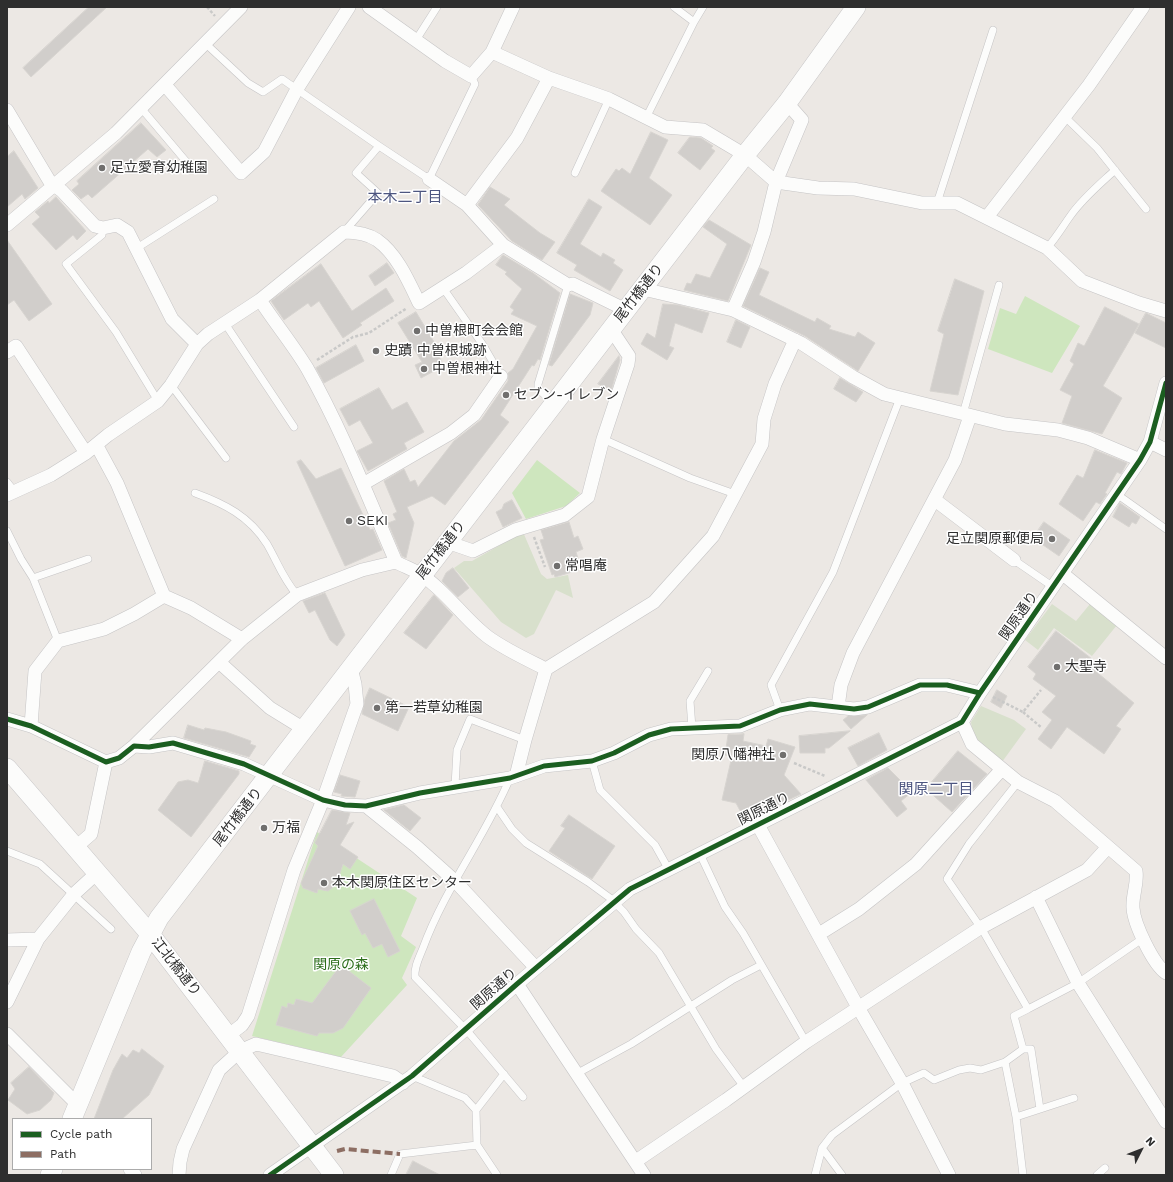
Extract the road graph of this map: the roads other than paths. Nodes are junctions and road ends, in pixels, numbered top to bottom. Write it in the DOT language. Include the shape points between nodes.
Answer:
graph roads {
  1 [pos="241,7"];
  2 [pos="349,7"];
  3 [pos="369,7"];
  4 [pos="437,7"];
  5 [pos="513,7"];
  6 [pos="674,7"];
  7 [pos="703,7"];
  8 [pos="856,7"];
  9 [pos="1143,7"];
  10 [pos="694,22"];
  11 [pos="993,30"];
  12 [pos="416,40"];
  13 [pos="206,44"];
  14 [pos="492,52"];
  15 [pos="471,76"];
  16 [pos="549,78"];
  17 [pos="165,85"];
  18 [pos="297,89"];
  19 [pos="609,99"];
  20 [pos="787,103"];
  21 [pos="141,108"];
  22 [pos="8,116"];
  23 [pos="1064,116"];
  24 [pos="646,118"];
  25 [pos="378,146"];
  26 [pos="745,155"];
  27 [pos="190,166"];
  28 [pos="1115,170"];
  29 [pos="575,173"];
  30 [pos="429,178"];
  31 [pos="776,182"];
  32 [pos="54,186"];
  33 [pos="214,199"];
  34 [pos="937,203"];
  35 [pos="467,205"];
  36 [pos="1146,208"];
  37 [pos="987,218"];
  38 [pos="7,225"];
  39 [pos="103,228"];
  40 [pos="344,232"];
  41 [pos="503,245"];
  42 [pos="137,248"];
  43 [pos="1047,248"];
  44 [pos="568,285"];
  45 [pos="999,285"];
  46 [pos="443,288"];
  47 [pos="643,289"];
  48 [pos="260,300"];
  49 [pos="626,310"];
  50 [pos="733,310"];
  51 [pos="1166,311"];
  52 [pos="224,322"];
  53 [pos="611,329"];
  54 [pos="795,340"];
  55 [pos="197,344"];
  56 [pos="7,352"];
  57 [pos="501,376"];
  58 [pos="1166,383"];
  59 [pos="172,385"];
  60 [pos="900,398"];
  61 [pos="158,401"];
  62 [pos="554,403"];
  63 [pos="966,415"];
  64 [pos="294,427"];
  65 [pos="604,439"];
  66 [pos="1150,442"];
  67 [pos="92,449"];
  68 [pos="1166,450"];
  69 [pos="226,458"];
  70 [pos="1140,460"];
  71 [pos="363,484"];
  72 [pos="9,489"];
  73 [pos="195,493"];
  74 [pos="735,494"];
  75 [pos="1118,495"];
  76 [pos="935,500"];
  77 [pos="1166,529"];
  78 [pos="7,531"];
  79 [pos="447,542"];
  80 [pos="88,559"];
  81 [pos="1014,560"];
  82 [pos="396,562"];
  83 [pos="1063,574"];
  84 [pos="422,575"];
  85 [pos="33,578"];
  86 [pos="1050,584"];
  87 [pos="297,595"];
  88 [pos="164,596"];
  89 [pos="242,639"];
  90 [pos="58,641"];
  91 [pos="1166,658"];
  92 [pos="220,662"];
  93 [pos="351,668"];
  94 [pos="546,669"];
  95 [pos="708,671"];
  96 [pos="983,693"];
  97 [pos="838,707"];
  98 [pos="780,710"];
  99 [pos="7,719"];
  100 [pos="962,722"];
  101 [pos="31,726"];
  102 [pos="692,728"];
  103 [pos="304,729"];
  104 [pos="525,740"];
  105 [pos="134,746"];
  106 [pos="592,760"];
  107 [pos="106,762"];
  108 [pos="7,768"];
  109 [pos="1002,769"];
  110 [pos="269,776"];
  111 [pos="513,777"];
  112 [pos="1018,782"];
  113 [pos="455,786"];
  114 [pos="323,800"];
  115 [pos="366,806"];
  116 [pos="497,807"];
  117 [pos="758,825"];
  118 [pos="76,847"];
  119 [pos="1108,847"];
  120 [pos="7,851"];
  121 [pos="700,854"];
  122 [pos="668,870"];
  123 [pos="98,872"];
  124 [pos="455,881"];
  125 [pos="74,894"];
  126 [pos="1036,897"];
  127 [pos="614,901"];
  128 [pos="980,928"];
  129 [pos="111,929"];
  130 [pos="150,934"];
  131 [pos="818,934"];
  132 [pos="38,939"];
  133 [pos="1142,939"];
  134 [pos="7,940"];
  135 [pos="761,965"];
  136 [pos="536,968"];
  137 [pos="1166,973"];
  138 [pos="1078,982"];
  139 [pos="517,984"];
  140 [pos="7,1002"];
  141 [pos="691,1005"];
  142 [pos="858,1009"];
  143 [pos="1028,1009"];
  144 [pos="466,1030"];
  145 [pos="7,1034"];
  146 [pos="229,1035"];
  147 [pos="806,1042"];
  148 [pos="1023,1049"];
  149 [pos="240,1051"];
  150 [pos="1005,1062"];
  151 [pos="504,1074"];
  152 [pos="576,1074"];
  153 [pos="407,1079"];
  154 [pos="902,1083"];
  155 [pos="744,1087"];
  156 [pos="522,1097"];
  157 [pos="1074,1098"];
  158 [pos="1040,1109"];
  159 [pos="476,1110"];
  160 [pos="78,1113"];
  161 [pos="1016,1117"];
  162 [pos="1166,1122"];
  163 [pos="477,1145"];
  164 [pos="312,1146"];
  165 [pos="822,1148"];
  166 [pos="636,1161"];
  167 [pos="1105,1168"];
  168 [pos="274,1174"];
  169 [pos="179,1175"];
  170 [pos="334,1175"];
  171 [pos="391,1175"];
  172 [pos="497,1175"];
  173 [pos="644,1175"];
  174 [pos="815,1175"];
  175 [pos="842,1175"];
  176 [pos="949,1175"];
  177 [pos="1024,1175"];
  178 [pos="1097,1175"];
  1 -- 13 [label="street"];
  2 -- 18 [label="street"];
  3 -- 12 [label="street"];
  4 -- 12 [label="lane"];
  5 -- 14 [label="street"];
  6 -- 10 [label="lane"];
  7 -- 10 [label="lane"];
  8 -- 20 [label="main road, 尾竹橋通り"];
  9 -- 23 [label="street"];
  10 -- 24 [label="lane"];
  11 -- 34 [label="lane"];
  12 -- 15 [label="street"];
  13 -- 17 [label="street"];
  13 -- 18 [label="lane" via="248,83 263,92 282,79"];
  14 -- 15 [label="street"];
  14 -- 16 [label="street"];
  15 -- 30 [label="lane" via="474,84"];
  16 -- 19 [label="street"];
  16 -- 35 [label="street" via="517,138"];
  17 -- 18 [label="street" via="241,173 264,152"];
  17 -- 21 [label="street"];
  18 -- 25 [label="lane"];
  19 -- 24 [label="street"];
  19 -- 29 [label="lane"];
  20 -- 26 [label="main road, 尾竹橋通り"];
  20 -- 31 [label="street" via="802,120"];
  21 -- 27 [label="lane"];
  21 -- 32 [label="street"];
  22 -- 32 [label="street"];
  23 -- 28 [label="lane" via="1097,148"];
  23 -- 37 [label="street"];
  24 -- 26 [label="street" via="665,127 703,130"];
  25 -- 30 [label="lane"];
  25 -- 40 [label="lane" via="356,173 378,193"];
  26 -- 31 [label="street"];
  26 -- 47 [label="main road, 尾竹橋通り"];
  28 -- 36 [label="lane"];
  28 -- 43 [label="lane" via="1087,196"];
  30 -- 35 [label="street"];
  31 -- 34 [label="street" via="818,188 854,189 922,203"];
  31 -- 50 [label="street" via="754,262"];
  32 -- 38 [label="street"];
  32 -- 39 [label="street" via="62,190 95,226"];
  33 -- 42 [label="lane"];
  34 -- 37 [label="street" via="957,203"];
  35 -- 41 [label="street"];
  37 -- 43 [label="street"];
  39 -- 42 [label="street" via="117,225 128,232"];
  39 -- 61 [label="lane" via="102,235 66,264 116,332"];
  40 -- 46 [label="street" via="356,232 377,240 404,273 419,303"];
  40 -- 48 [label="street"];
  41 -- 44 [label="street"];
  41 -- 46 [label="street"];
  42 -- 55 [label="street" via="172,319"];
  43 -- 51 [label="street" via="1082,282"];
  44 -- 49 [label="street" via="573,284"];
  44 -- 62 [label="lane" via="538,384 538,390"];
  45 -- 63 [label="lane"];
  46 -- 57 [label="lane" via="483,345"];
  47 -- 49 [label="main road, 尾竹橋通り"];
  47 -- 50 [label="street"];
  48 -- 52 [label="street"];
  48 -- 71 [label="street" via="306,367"];
  49 -- 53 [label="main road, 尾竹橋通り"];
  50 -- 54 [label="street"];
  52 -- 55 [label="street"];
  52 -- 64 [label="lane"];
  53 -- 62 [label="main road, 尾竹橋通り"];
  53 -- 65 [label="street" via="629,356"];
  54 -- 60 [label="street" via="884,394"];
  54 -- 74 [label="street" via="775,384 764,420 762,444"];
  55 -- 59 [label="street"];
  56 -- 67 [label="street" via="16,346"];
  57 -- 71 [label="street" via="474,415 451,434"];
  58 -- 66 [label="street, 関原通り"];
  59 -- 61 [label="street"];
  59 -- 69 [label="lane"];
  60 -- 63 [label="street"];
  60 -- 98 [label="lane" via="833,572 771,685"];
  61 -- 67 [label="street"];
  62 -- 79 [label="main road, 尾竹橋通り"];
  63 -- 70 [label="street" via="1005,424 1058,430 1088,438"];
  63 -- 76 [label="street" via="955,460"];
  65 -- 74 [label="lane" via="690,478"];
  65 -- 79 [label="street" via="588,497 565,515 515,530 473,551"];
  66 -- 68 [label="street"];
  66 -- 70 [label="street, 関原通り"];
  67 -- 72 [label="street" via="51,475"];
  67 -- 88 [label="street" via="117,484"];
  70 -- 75 [label="street, 関原通り"];
  71 -- 82 [label="street"];
  73 -- 87 [label="lane" via="223,503 241,515 267,545 284,580"];
  74 -- 94 [label="street" via="713,536 654,602"];
  75 -- 77 [label="lane"];
  75 -- 83 [label="street, 関原通り"];
  76 -- 81 [label="street"];
  76 -- 97 [label="street" via="853,653 841,685"];
  78 -- 85 [label="lane"];
  79 -- 84 [label="main road, 尾竹橋通り"];
  80 -- 85 [label="lane"];
  81 -- 86 [label="lane"];
  82 -- 84 [label="street"];
  82 -- 87 [label="street" via="362,570"];
  83 -- 91 [label="street"];
  83 -- 96 [label="street, 関原通り"];
  84 -- 93 [label="main road, 尾竹橋通り"];
  84 -- 94 [label="street" via="437,586 487,636 505,649"];
  85 -- 90 [label="lane"];
  87 -- 89 [label="street"];
  88 -- 89 [label="street" via="191,608"];
  88 -- 90 [label="street" via="104,629"];
  89 -- 92 [label="street"];
  90 -- 101 [label="street" via="35,671"];
  92 -- 103 [label="street" via="270,708"];
  92 -- 105 [label="street"];
  93 -- 103 [label="main road, 尾竹橋通り"];
  93 -- 114 [label="street" via="356,684 357,704"];
  94 -- 104 [label="street"];
  95 -- 102 [label="lane" via="690,701"];
  96 -- 97 [label="street" via="947,685 920,685 868,707"];
  96 -- 100 [label="street, 関原通り"];
  97 -- 98 [label="street" via="810,704"];
  98 -- 102 [label="street" via="740,726"];
  99 -- 101 [label="street"];
  100 -- 109 [label="street" via="972,744"];
  100 -- 117 [label="street, 関原通り"];
  101 -- 107 [label="street"];
  102 -- 106 [label="street" via="671,729 649,735 614,753"];
  103 -- 110 [label="main road, 尾竹橋通り"];
  104 -- 111 [label="street"];
  104 -- 113 [label="lane" via="470,719 457,750"];
  105 -- 107 [label="street" via="119,758"];
  105 -- 110 [label="street" via="149,747 173,743 244,764"];
  106 -- 111 [label="street" via="544,766"];
  106 -- 122 [label="lane" via="600,790 655,846"];
  107 -- 118 [label="street" via="91,834"];
  108 -- 118 [label="main road, 江北橋通り"];
  109 -- 112 [label="street"];
  109 -- 131 [label="street" via="916,864 858,909"];
  110 -- 114 [label="street"];
  110 -- 130 [label="main road, 尾竹橋通り" via="159,918"];
  111 -- 113 [label="street"];
  111 -- 116 [label="lane"];
  112 -- 119 [label="street" via="1055,801"];
  112 -- 128 [label="lane" via="969,844 947,879"];
  113 -- 115 [label="street"];
  114 -- 115 [label="street"];
  114 -- 146 [label="street" via="294,870 248,1016 242,1025"];
  115 -- 124 [label="street"];
  116 -- 124 [label="lane"];
  116 -- 127 [label="lane" via="512,829 526,843"];
  117 -- 121 [label="street, 関原通り"];
  117 -- 131 [label="street"];
  118 -- 123 [label="main road, 江北橋通り"];
  119 -- 126 [label="street" via="1087,870"];
  119 -- 133 [label="street" via="1136,871 1133,907"];
  120 -- 125 [label="lane" via="40,864"];
  121 -- 122 [label="street, 関原通り"];
  121 -- 135 [label="lane" via="725,907"];
  122 -- 127 [label="street, 関原通り" via="630,889"];
  123 -- 125 [label="street"];
  123 -- 130 [label="main road, 江北橋通り"];
  124 -- 136 [label="street"];
  124 -- 144 [label="lane" via="429,932 414,970 415,977"];
  125 -- 129 [label="lane"];
  125 -- 132 [label="street"];
  126 -- 128 [label="street"];
  126 -- 138 [label="street"];
  127 -- 136 [label="street, 関原通り"];
  127 -- 141 [label="lane" via="636,930 659,953"];
  128 -- 142 [label="street"];
  128 -- 143 [label="lane"];
  130 -- 146 [label="main road, 江北橋通り"];
  130 -- 160 [label="main road, 尾竹橋通り"];
  131 -- 142 [label="street"];
  132 -- 134 [label="street"];
  132 -- 140 [label="street"];
  133 -- 137 [label="street"];
  133 -- 138 [label="lane"];
  135 -- 141 [label="lane"];
  135 -- 147 [label="lane"];
  136 -- 139 [label="street, 関原通り"];
  138 -- 143 [label="lane"];
  138 -- 162 [label="street"];
  139 -- 144 [label="street, 関原通り"];
  139 -- 152 [label="street"];
  141 -- 152 [label="lane" via="631,1044"];
  141 -- 155 [label="lane" via="716,1049"];
  142 -- 147 [label="street"];
  142 -- 154 [label="street"];
  143 -- 148 [label="lane" via="1014,1016"];
  144 -- 151 [label="lane"];
  144 -- 153 [label="street, 関原通り"];
  145 -- 160 [label="street"];
  146 -- 149 [label="main road, 江北橋通り"];
  147 -- 155 [label="street"];
  148 -- 150 [label="lane"];
  148 -- 158 [label="lane" via="1031,1049"];
  149 -- 153 [label="street" via="256,1044"];
  149 -- 164 [label="main road, 江北橋通り"];
  149 -- 169 [label="street" via="219,1070 183,1149"];
  150 -- 154 [label="lane" via="981,1070 959,1070 934,1080 924,1073"];
  150 -- 161 [label="lane"];
  151 -- 156 [label="lane"];
  151 -- 159 [label="lane"];
  152 -- 166 [label="street"];
  153 -- 159 [label="lane" via="465,1098"];
  153 -- 164 [label="street, 関原通り"];
  154 -- 165 [label="lane" via="832,1135"];
  154 -- 176 [label="street"];
  155 -- 166 [label="street"];
  157 -- 158 [label="lane"];
  158 -- 161 [label="lane"];
  159 -- 163 [label="lane"];
  161 -- 177 [label="lane"];
  163 -- 171 [label="lane" via="400,1154"];
  163 -- 172 [label="lane"];
  164 -- 168 [label="street, 関原通り"];
  164 -- 170 [label="main road, 江北橋通り"];
  165 -- 174 [label="lane"];
  165 -- 175 [label="lane"];
  166 -- 173 [label="street"];
  167 -- 178 [label="lane"];
}
